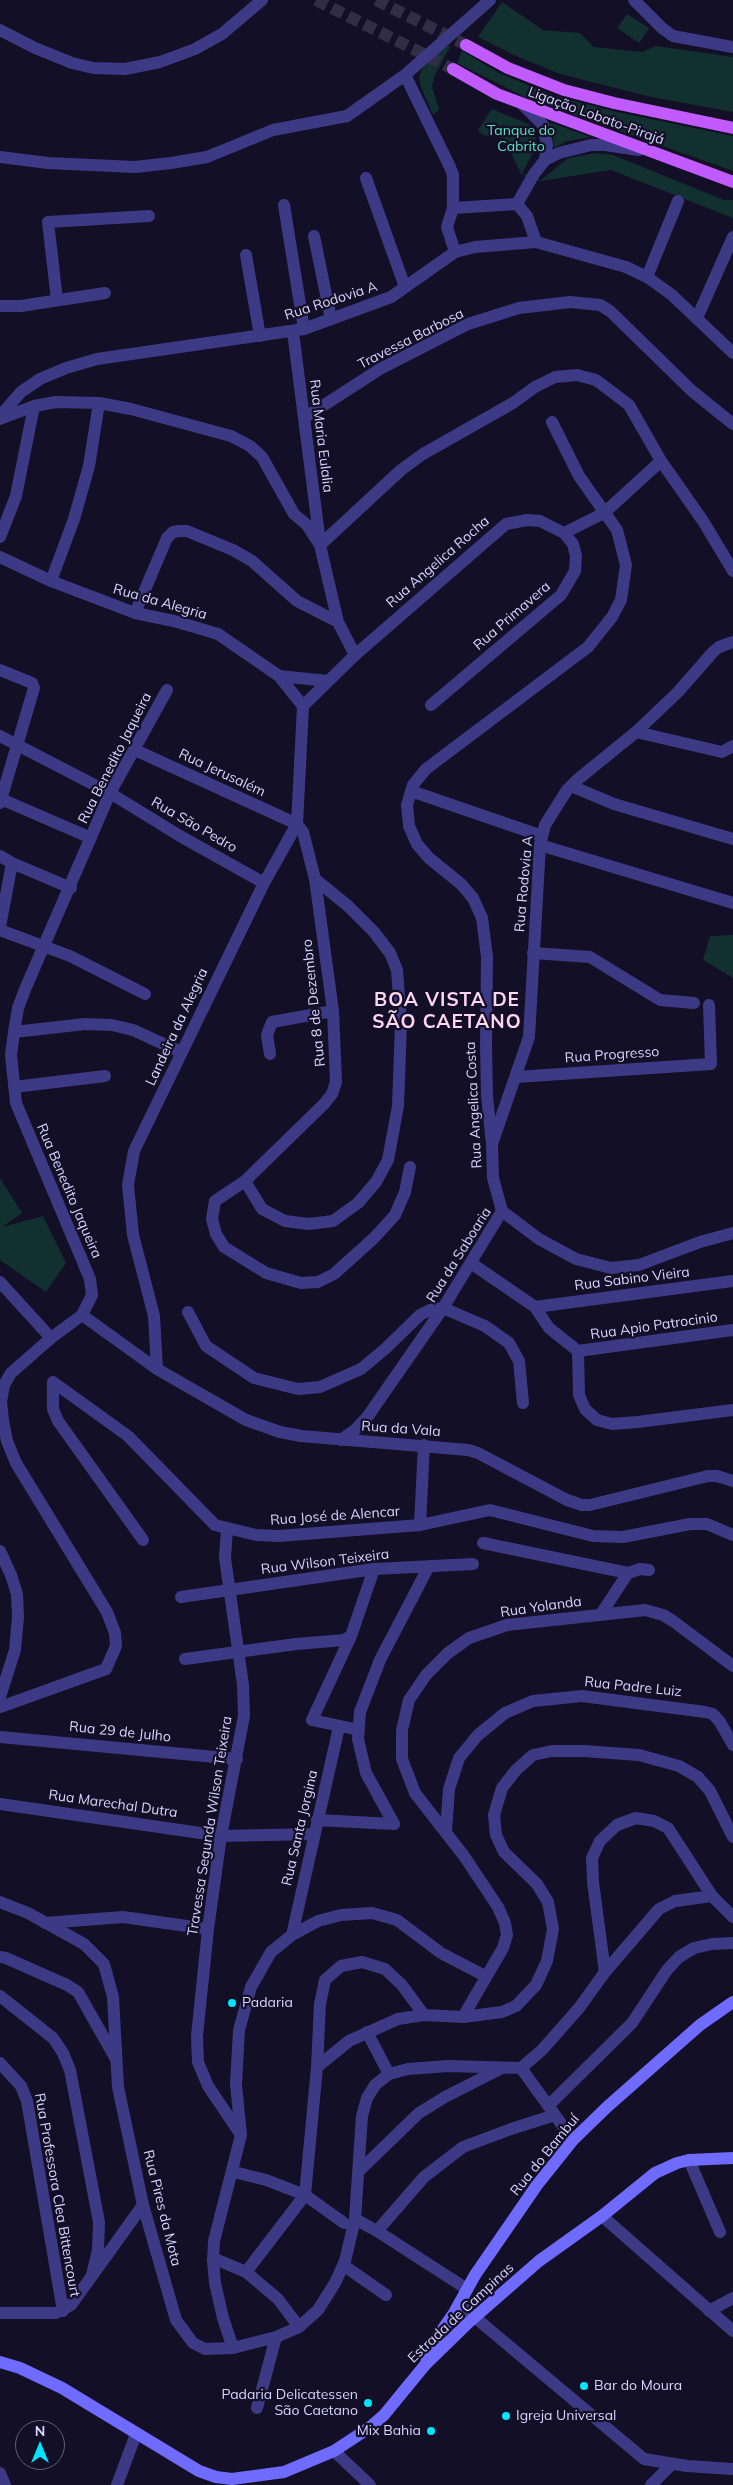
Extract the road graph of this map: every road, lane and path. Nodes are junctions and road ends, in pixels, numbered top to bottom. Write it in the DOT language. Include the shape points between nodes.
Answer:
graph roads {
  1 [pos="262,0"];
  2 [pos="490,0"];
  3 [pos="634,0"];
  4 [pos="0,30"];
  5 [pos="466,45"];
  6 [pos="733,47"];
  7 [pos="453,69"];
  8 [pos="405,75"];
  9 [pos="522,104"];
  10 [pos="733,128"];
  11 [pos="652,153"];
  12 [pos="0,157"];
  13 [pos="545,160"];
  14 [pos="366,178"];
  15 [pos="733,182"];
  16 [pos="678,201"];
  17 [pos="516,204"];
  18 [pos="284,205"];
  19 [pos="454,208"];
  20 [pos="149,216"];
  21 [pos="314,236"];
  22 [pos="733,237"];
  23 [pos="536,242"];
  24 [pos="456,252"];
  25 [pos="246,255"];
  26 [pos="647,276"];
  27 [pos="405,287"];
  28 [pos="105,292"];
  29 [pos="57,300"];
  30 [pos="0,306"];
  31 [pos="697,318"];
  32 [pos="331,319"];
  33 [pos="298,330"];
  34 [pos="260,336"];
  35 [pos="733,353"];
  36 [pos="99,403"];
  37 [pos="34,406"];
  38 [pos="0,417"];
  39 [pos="304,418"];
  40 [pos="552,422"];
  41 [pos="733,424"];
  42 [pos="661,461"];
  43 [pos="604,513"];
  44 [pos="564,533"];
  45 [pos="0,537"];
  46 [pos="320,545"];
  47 [pos="0,557"];
  48 [pos="733,571"];
  49 [pos="52,581"];
  50 [pos="135,613"];
  51 [pos="338,622"];
  52 [pos="733,642"];
  53 [pos="354,654"];
  54 [pos="0,670"];
  55 [pos="278,676"];
  56 [pos="328,681"];
  57 [pos="167,690"];
  58 [pos="431,705"];
  59 [pos="304,706"];
  60 [pos="636,732"];
  61 [pos="0,736"];
  62 [pos="18,744"];
  63 [pos="733,746"];
  64 [pos="135,750"];
  65 [pos="4,777"];
  66 [pos="571,786"];
  67 [pos="412,788"];
  68 [pos="110,793"];
  69 [pos="1,801"];
  70 [pos="297,824"];
  71 [pos="91,838"];
  72 [pos="733,839"];
  73 [pos="541,841"];
  74 [pos="0,856"];
  75 [pos="12,863"];
  76 [pos="315,879"];
  77 [pos="264,882"];
  78 [pos="71,888"];
  79 [pos="733,903"];
  80 [pos="1,912"];
  81 [pos="0,928"];
  82 [pos="44,946"];
  83 [pos="533,953"];
  84 [pos="145,994"];
  85 [pos="694,1003"];
  86 [pos="709,1005"];
  87 [pos="332,1011"];
  88 [pos="14,1032"];
  89 [pos="182,1052"];
  90 [pos="270,1054"];
  91 [pos="105,1076"];
  92 [pos="516,1077"];
  93 [pos="14,1087"];
  94 [pos="492,1144"];
  95 [pos="410,1168"];
  96 [pos="245,1182"];
  97 [pos="502,1211"];
  98 [pos="733,1233"];
  99 [pos="471,1263"];
  100 [pos="733,1281"];
  101 [pos="0,1282"];
  102 [pos="535,1307"];
  103 [pos="444,1308"];
  104 [pos="188,1312"];
  105 [pos="82,1315"];
  106 [pos="733,1330"];
  107 [pos="51,1338"];
  108 [pos="578,1352"];
  109 [pos="157,1370"];
  110 [pos="2,1384"];
  111 [pos="523,1403"];
  112 [pos="733,1410"];
  113 [pos="341,1440"];
  114 [pos="424,1445"];
  115 [pos="733,1481"];
  116 [pos="420,1525"];
  117 [pos="223,1531"];
  118 [pos="733,1535"];
  119 [pos="143,1540"];
  120 [pos="483,1543"];
  121 [pos="1,1554"];
  122 [pos="473,1564"];
  123 [pos="429,1566"];
  124 [pos="374,1569"];
  125 [pos="649,1570"];
  126 [pos="628,1573"];
  127 [pos="231,1589"];
  128 [pos="181,1597"];
  129 [pos="601,1614"];
  130 [pos="351,1636"];
  131 [pos="239,1650"];
  132 [pos="185,1659"];
  133 [pos="733,1666"];
  134 [pos="0,1697"];
  135 [pos="0,1707"];
  136 [pos="339,1728"];
  137 [pos="359,1730"];
  138 [pos="0,1737"];
  139 [pos="733,1745"];
  140 [pos="237,1759"];
  141 [pos="0,1804"];
  142 [pos="317,1820"];
  143 [pos="446,1831"];
  144 [pos="314,1834"];
  145 [pos="221,1836"];
  146 [pos="733,1837"];
  147 [pos="712,1896"];
  148 [pos="0,1902"];
  149 [pos="730,1910"];
  150 [pos="45,1923"];
  151 [pos="208,1929"];
  152 [pos="292,1935"];
  153 [pos="733,1943"];
  154 [pos="0,1957"];
  155 [pos="605,1972"];
  156 [pos="485,1976"];
  157 [pos="1,1998"];
  158 [pos="733,2002"];
  159 [pos="424,2015"];
  160 [pos="463,2017"];
  161 [pos="367,2032"];
  162 [pos="116,2059"];
  163 [pos="0,2063"];
  164 [pos="317,2067"];
  165 [pos="501,2068"];
  166 [pos="521,2068"];
  167 [pos="389,2074"];
  168 [pos="552,2110"];
  169 [pos="241,2136"];
  170 [pos="573,2140"];
  171 [pos="732,2158"];
  172 [pos="689,2160"];
  173 [pos="234,2172"];
  174 [pos="358,2172"];
  175 [pos="305,2195"];
  176 [pos="143,2205"];
  177 [pos="602,2216"];
  178 [pos="349,2221"];
  179 [pos="377,2231"];
  180 [pos="720,2232"];
  181 [pos="213,2258"];
  182 [pos="343,2265"];
  183 [pos="246,2272"];
  184 [pos="92,2279"];
  185 [pos="467,2289"];
  186 [pos="386,2296"];
  187 [pos="733,2298"];
  188 [pos="459,2304"];
  189 [pos="64,2311"];
  190 [pos="709,2311"];
  191 [pos="0,2313"];
  192 [pos="474,2318"];
  193 [pos="299,2327"];
  194 [pos="733,2331"];
  195 [pos="276,2336"];
  196 [pos="232,2348"];
  197 [pos="0,2362"];
  198 [pos="425,2365"];
  199 [pos="257,2408"];
  200 [pos="136,2434"];
  201 [pos="334,2451"];
  202 [pos="672,2464"];
  203 [pos="733,2469"];
  204 [pos="0,2473"];
  205 [pos="217,2481"];
  206 [pos="5,2485"];
  207 [pos="117,2485"];
  208 [pos="370,2485"];
  209 [pos="651,2485"];
  1 -- 4 [label="street" via="222,34 195,49 160,62 125,69 93,68 72,63"];
  2 -- 8 [label="street"];
  3 -- 6 [label="street" via="674,36"];
  5 -- 10 [label="main road, Ligação Lobato-Pirajá" via="508,68 564,90"];
  7 -- 9 [label="main road, Ligação Lobato-Pirajá"];
  8 -- 12 [label="street" via="347,116 273,130 207,157 135,167"];
  8 -- 19 [label="street" via="453,175"];
  9 -- 11 [label="main road, Ligação Lobato-Pirajá"];
  9 -- 13 [label="street" via="543,124 547,145"];
  11 -- 13 [label="street" via="591,145 568,149"];
  11 -- 15 [label="main road, Ligação Lobato-Pirajá"];
  13 -- 17 [label="street"];
  14 -- 27 [label="street"];
  16 -- 26 [label="street"];
  17 -- 19 [label="street"];
  17 -- 23 [label="street" via="527,216"];
  18 -- 33 [label="street, Rua Maria Eulalia"];
  19 -- 24 [label="street" via="447,227"];
  20 -- 29 [label="street" via="48,222"];
  21 -- 32 [label="street"];
  22 -- 31 [label="street"];
  23 -- 24 [label="street, Rua Rodovia A"];
  23 -- 26 [label="street, Rua Rodovia A" via="604,260"];
  24 -- 27 [label="street, Rua Rodovia A"];
  25 -- 34 [label="street"];
  26 -- 31 [label="street, Rua Rodovia A"];
  27 -- 32 [label="street, Rua Rodovia A" via="382,301"];
  28 -- 29 [label="street"];
  29 -- 30 [label="street"];
  31 -- 35 [label="street, Rua Rodovia A"];
  32 -- 33 [label="street, Rua Rodovia A"];
  33 -- 34 [label="street, Rua Rodovia A"];
  33 -- 39 [label="street, Rua Maria Eulalia"];
  34 -- 38 [label="street, Rua Rodovia A" via="82,363 40,379 21,392"];
  36 -- 37 [label="street" via="56,402"];
  36 -- 46 [label="street" via="231,436 250,446 262,457 294,514 307,525"];
  36 -- 49 [label="street" via="89,466"];
  37 -- 38 [label="street"];
  37 -- 45 [label="street" via="16,496"];
  39 -- 41 [label="street, Travessa Barbosa" via="380,369 468,324 520,308 570,302 600,305 610,311 692,391"];
  39 -- 46 [label="street, Rua Maria Eulalia"];
  40 -- 43 [label="street" via="579,476"];
  42 -- 43 [label="street"];
  42 -- 46 [label="street" via="629,405 611,389 596,380 577,375 555,377 423,454 401,470"];
  42 -- 48 [label="street"];
  43 -- 44 [label="street"];
  43 -- 67 [label="street" via="617,530 626,565 621,600 612,617 574,659 426,769"];
  44 -- 53 [label="street, Rua Angelica Rocha" via="540,521 506,524"];
  44 -- 58 [label="street, Rua Primavera" via="573,544 576,556 575,571 561,595"];
  46 -- 51 [label="street"];
  47 -- 49 [label="street, Rua da Alegria"];
  49 -- 50 [label="street, Rua da Alegria"];
  50 -- 51 [label="street" via="167,538 173,532 187,531 246,557 297,602"];
  50 -- 55 [label="street, Rua da Alegria" via="218,634"];
  51 -- 53 [label="street"];
  52 -- 60 [label="street, Rua Rodovia A" via="713,652 678,692"];
  53 -- 56 [label="street, Rua Angelica Rocha"];
  54 -- 62 [label="street" via="34,685"];
  55 -- 56 [label="street, Rua da Alegria"];
  55 -- 59 [label="street, Rua da Alegria"];
  56 -- 59 [label="street, Rua Angelica Rocha"];
  57 -- 64 [label="street, Rua Benedito Jaqueira"];
  59 -- 70 [label="street, Landeira da Alegria"];
  60 -- 63 [label="street" via="722,752"];
  60 -- 66 [label="street, Rua Rodovia A"];
  61 -- 62 [label="street, Rua São Pedro"];
  62 -- 65 [label="street"];
  62 -- 68 [label="street, Rua São Pedro"];
  64 -- 68 [label="street, Rua Benedito Jaqueira"];
  64 -- 70 [label="street, Rua Jerusalém"];
  65 -- 69 [label="street"];
  66 -- 72 [label="street" via="614,804"];
  66 -- 73 [label="street, Rua Rodovia A" via="545,825"];
  67 -- 73 [label="street"];
  67 -- 94 [label="street, Rua Angelica Costa" via="407,805 409,826 417,844 473,898 482,918 487,957 487,1096"];
  68 -- 71 [label="street, Rua Benedito Jaqueira"];
  68 -- 77 [label="street, Rua São Pedro"];
  69 -- 71 [label="street"];
  70 -- 76 [label="street, Rua 8 de Dezembro" via="303,832"];
  70 -- 77 [label="street, Landeira da Alegria"];
  71 -- 78 [label="street, Rua Benedito Jaqueira"];
  73 -- 79 [label="street"];
  73 -- 83 [label="street, Rua Rodovia A"];
  74 -- 75 [label="street"];
  75 -- 78 [label="street"];
  75 -- 80 [label="street"];
  76 -- 87 [label="street, Rua 8 de Dezembro"];
  76 -- 96 [label="street" via="374,932 390,953 396,970 401,1024 398,1106 388,1160 376,1182 358,1203 332,1221 309,1224 285,1221 262,1209"];
  77 -- 89 [label="street, Landeira da Alegria"];
  78 -- 82 [label="street, Rua Benedito Jaqueira"];
  80 -- 81 [label="street"];
  81 -- 82 [label="street"];
  82 -- 84 [label="street"];
  82 -- 88 [label="street, Rua Benedito Jaqueira" via="18,1008"];
  83 -- 85 [label="street" via="590,957 660,1000"];
  83 -- 92 [label="street, Rua Rodovia A" via="529,1036"];
  86 -- 92 [label="street, Rua Progresso" via="711,1064"];
  87 -- 90 [label="street" via="272,1022 266,1034"];
  87 -- 96 [label="street, Rua 8 de Dezembro" via="337,1067 332,1094"];
  88 -- 89 [label="street" via="86,1024 112,1025 133,1030"];
  88 -- 93 [label="street, Rua Benedito Jaqueira" via="11,1055"];
  89 -- 109 [label="street, Landeira da Alegria" via="134,1151 128,1185 133,1235 154,1316"];
  91 -- 93 [label="street"];
  92 -- 94 [label="street, Rua Rodovia A"];
  93 -- 105 [label="street, Rua Benedito Jaqueira" via="26,1129 90,1279 92,1295"];
  94 -- 97 [label="street, Rua Angelica Costa" via="493,1178"];
  95 -- 96 [label="street, Rua 8 de Dezembro" via="405,1192 395,1215 334,1274 318,1282 301,1283 266,1273 224,1247 212,1219 216,1201"];
  97 -- 98 [label="street, Rua da Saboaria" via="539,1239 576,1259 611,1268 639,1265"];
  97 -- 99 [label="street, Rua da Saboaria"];
  99 -- 102 [label="street, Rua Apio Patrocinio"];
  99 -- 103 [label="street, Rua da Saboaria"];
  100 -- 102 [label="street, Rua Sabino Vieira"];
  101 -- 107 [label="street"];
  102 -- 108 [label="street, Rua Apio Patrocinio" via="549,1328"];
  103 -- 104 [label="street" via="420,1315 361,1369 320,1387 298,1389 254,1378 206,1346"];
  103 -- 111 [label="street" via="485,1326 510,1344 519,1361"];
  103 -- 113 [label="street, Rua da Saboaria" via="368,1416"];
  105 -- 107 [label="street"];
  105 -- 109 [label="street, Rua da Vala"];
  106 -- 108 [label="street, Rua Apio Patrocinio"];
  107 -- 110 [label="street"];
  108 -- 112 [label="street, Rua Apio Patrocinio" via="579,1395 597,1420 612,1424"];
  109 -- 113 [label="street, Rua da Vala" via="262,1427 301,1436"];
  110 -- 135 [label="street" via="3,1420 16,1463 110,1618 116,1646 106,1669"];
  113 -- 114 [label="street, Rua da Vala"];
  114 -- 115 [label="street, Rua da Vala" via="478,1453 582,1505 708,1476"];
  114 -- 116 [label="street"];
  116 -- 117 [label="street, Rua José de Alencar" via="279,1536"];
  116 -- 118 [label="street, Rua José de Alencar" via="490,1510 593,1536 623,1537 690,1524 707,1524"];
  117 -- 119 [label="street" via="128,1436 53,1382 53,1409 58,1421"];
  117 -- 127 [label="street, Travessa Segunda Wilson Teixeira"];
  120 -- 126 [label="street"];
  121 -- 134 [label="street" via="17,1594 18,1617 15,1650"];
  122 -- 123 [label="street, Rua Wilson Teixeira"];
  123 -- 124 [label="street, Rua Wilson Teixeira"];
  123 -- 137 [label="street" via="370,1683 360,1712"];
  124 -- 127 [label="street, Rua Wilson Teixeira"];
  124 -- 130 [label="street"];
  125 -- 126 [label="street"];
  126 -- 129 [label="street"];
  127 -- 128 [label="street, Rua Wilson Teixeira"];
  127 -- 131 [label="street, Travessa Segunda Wilson Teixeira"];
  129 -- 133 [label="street, Rua Yolanda" via="645,1610 663,1614"];
  129 -- 143 [label="street, Rua Yolanda" via="507,1625 469,1638 426,1675 409,1700 402,1730 402,1759 415,1793"];
  130 -- 131 [label="street" via="337,1642"];
  130 -- 136 [label="street" via="312,1720"];
  131 -- 132 [label="street"];
  131 -- 140 [label="street, Travessa Segunda Wilson Teixeira" via="244,1716"];
  136 -- 137 [label="street"];
  136 -- 142 [label="street, Rua Santa Jorgina"];
  137 -- 142 [label="street" via="366,1773 394,1824"];
  138 -- 140 [label="street, Rua 29 de Julho"];
  139 -- 143 [label="street, Rua Padre Luiz" via="713,1714 686,1707 582,1696 533,1701 505,1714 478,1735 459,1758 449,1788"];
  140 -- 145 [label="street, Travessa Segunda Wilson Teixeira"];
  141 -- 145 [label="street, Rua Marechal Dutra"];
  142 -- 144 [label="street, Rua Santa Jorgina"];
  143 -- 156 [label="street, Rua Yolanda" via="498,1907 505,1923 507,1935 503,1948"];
  144 -- 145 [label="street, Rua Marechal Dutra"];
  144 -- 152 [label="street, Rua Santa Jorgina"];
  145 -- 151 [label="street, Travessa Segunda Wilson Teixeira"];
  146 -- 160 [label="street" via="710,1791 698,1776 679,1766 639,1756 584,1751 552,1751 533,1755 502,1788 494,1815 496,1835 504,1852 537,1884 548,1902 553,1929 547,1960 536,1985 516,2006 502,2012"];
  147 -- 149 [label="street"];
  147 -- 155 [label="street" via="675,1901 659,1909"];
  147 -- 155 [label="street" via="668,1828 654,1821 636,1818 617,1825 600,1841 592,1858"];
  148 -- 150 [label="street, Rua Pires da Mota"];
  150 -- 151 [label="street" via="123,1917"];
  150 -- 162 [label="street, Rua Pires da Mota" via="84,1944 104,1964 113,1997"];
  151 -- 169 [label="street, Travessa Segunda Wilson Teixeira" via="197,2036 198,2062 208,2086"];
  152 -- 156 [label="street" via="318,1921 341,1915 372,1913 397,1920 441,1953"];
  152 -- 169 [label="street" via="271,1952 251,1987 239,2030 236,2084"];
  153 -- 168 [label="street" via="694,1948 678,1957 632,2023"];
  154 -- 162 [label="street" via="67,1984 78,1992"];
  155 -- 166 [label="street" via="579,2008 542,2050"];
  156 -- 160 [label="street, Rua Yolanda"];
  157 -- 184 [label="street" via="53,2038 64,2053 70,2070 99,2222"];
  158 -- 170 [label="main road, Rua do Bambuí" via="700,2025"];
  159 -- 160 [label="street"];
  159 -- 161 [label="street" via="398,2019"];
  159 -- 164 [label="street" via="402,1985 384,1968 362,1962 341,1966 325,1980 320,2004"];
  161 -- 164 [label="street" via="349,2041"];
  161 -- 167 [label="street"];
  162 -- 176 [label="street, Rua Pires da Mota" via="118,2087"];
  163 -- 189 [label="street, Rua Professora Clea Bittencourt" via="21,2086 27,2101"];
  164 -- 175 [label="street"];
  165 -- 166 [label="street"];
  165 -- 167 [label="street" via="448,2066"];
  165 -- 174 [label="street" via="419,2113"];
  166 -- 168 [label="street"];
  167 -- 174 [label="street, Rua Pires da Mota" via="375,2085 367,2098 360,2134"];
  168 -- 170 [label="street"];
  168 -- 179 [label="street" via="462,2148 424,2177"];
  169 -- 173 [label="street"];
  170 -- 185 [label="main road, Rua do Bambuí" via="537,2185"];
  171 -- 172 [label="main road, Estrada de Campinas"];
  172 -- 177 [label="main road, Estrada de Campinas" via="655,2173"];
  172 -- 180 [label="street"];
  173 -- 175 [label="street"];
  173 -- 181 [label="street" via="214,2241"];
  174 -- 178 [label="street, Rua Pires da Mota"];
  175 -- 178 [label="street"];
  175 -- 183 [label="street"];
  176 -- 184 [label="street"];
  176 -- 196 [label="street, Rua Pires da Mota" via="176,2320 184,2334 205,2348"];
  177 -- 190 [label="street"];
  177 -- 192 [label="main road, Estrada de Campinas" via="539,2261"];
  178 -- 179 [label="street"];
  178 -- 182 [label="street, Rua Pires da Mota"];
  179 -- 185 [label="street"];
  181 -- 183 [label="street"];
  181 -- 196 [label="street" via="223,2318"];
  182 -- 186 [label="street"];
  182 -- 193 [label="street, Rua Pires da Mota" via="318,2310"];
  183 -- 193 [label="street" via="278,2299"];
  184 -- 189 [label="street"];
  185 -- 188 [label="main road, Rua do Bambuí"];
  187 -- 190 [label="street"];
  188 -- 192 [label="street"];
  188 -- 198 [label="main road, Rua do Bambuí" via="430,2346"];
  189 -- 191 [label="street"];
  190 -- 194 [label="street"];
  192 -- 198 [label="main road, Estrada de Campinas"];
  192 -- 202 [label="street" via="644,2459"];
  193 -- 195 [label="street, Rua Pires da Mota"];
  195 -- 196 [label="street, Rua Pires da Mota"];
  195 -- 199 [label="street"];
  197 -- 200 [label="main road, Estrada de Campinas" via="62,2388"];
  198 -- 201 [label="main road, Estrada de Campinas" via="384,2415"];
  200 -- 205 [label="main road, Estrada de Campinas"];
  200 -- 207 [label="street"];
  201 -- 205 [label="main road, Estrada de Campinas" via="284,2472"];
  201 -- 208 [label="street"];
  202 -- 203 [label="street"];
  202 -- 209 [label="street"];
  204 -- 206 [label="street"];
}
